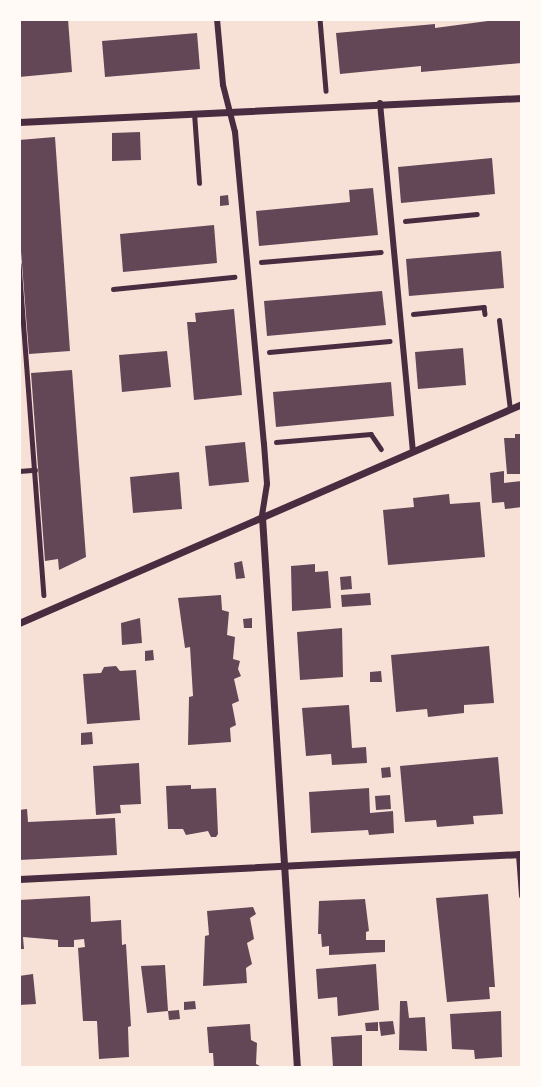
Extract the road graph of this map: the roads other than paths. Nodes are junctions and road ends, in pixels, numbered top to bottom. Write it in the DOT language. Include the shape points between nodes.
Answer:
graph roads {
  1 [pos="217,19"];
  2 [pos="522,97"];
  3 [pos="380,103"];
  4 [pos="230,111"];
  5 [pos="194,113"];
  6 [pos="19,122"];
  7 [pos="200,183"];
  8 [pos="499,320"];
  9 [pos="522,404"];
  10 [pos="509,409"];
  11 [pos="413,451"];
  12 [pos="262,517"];
  13 [pos="19,623"];
  14 [pos="520,854"];
  15 [pos="284,865"];
  16 [pos="19,879"];
  17 [pos="522,895"];
  18 [pos="297,1068"];
  1 -- 4 [label="street"];
  2 -- 3 [label="street"];
  3 -- 4 [label="street"];
  3 -- 11 [label="street"];
  4 -- 5 [label="street"];
  4 -- 12 [label="street" via="264,444 267,484"];
  5 -- 6 [label="street"];
  5 -- 7 [label="lane"];
  8 -- 10 [label="lane"];
  9 -- 10 [label="street"];
  10 -- 11 [label="street"];
  11 -- 12 [label="street"];
  12 -- 13 [label="street"];
  12 -- 15 [label="street"];
  14 -- 15 [label="street"];
  14 -- 17 [label="street"];
  15 -- 16 [label="street"];
  15 -- 18 [label="street"];
}
